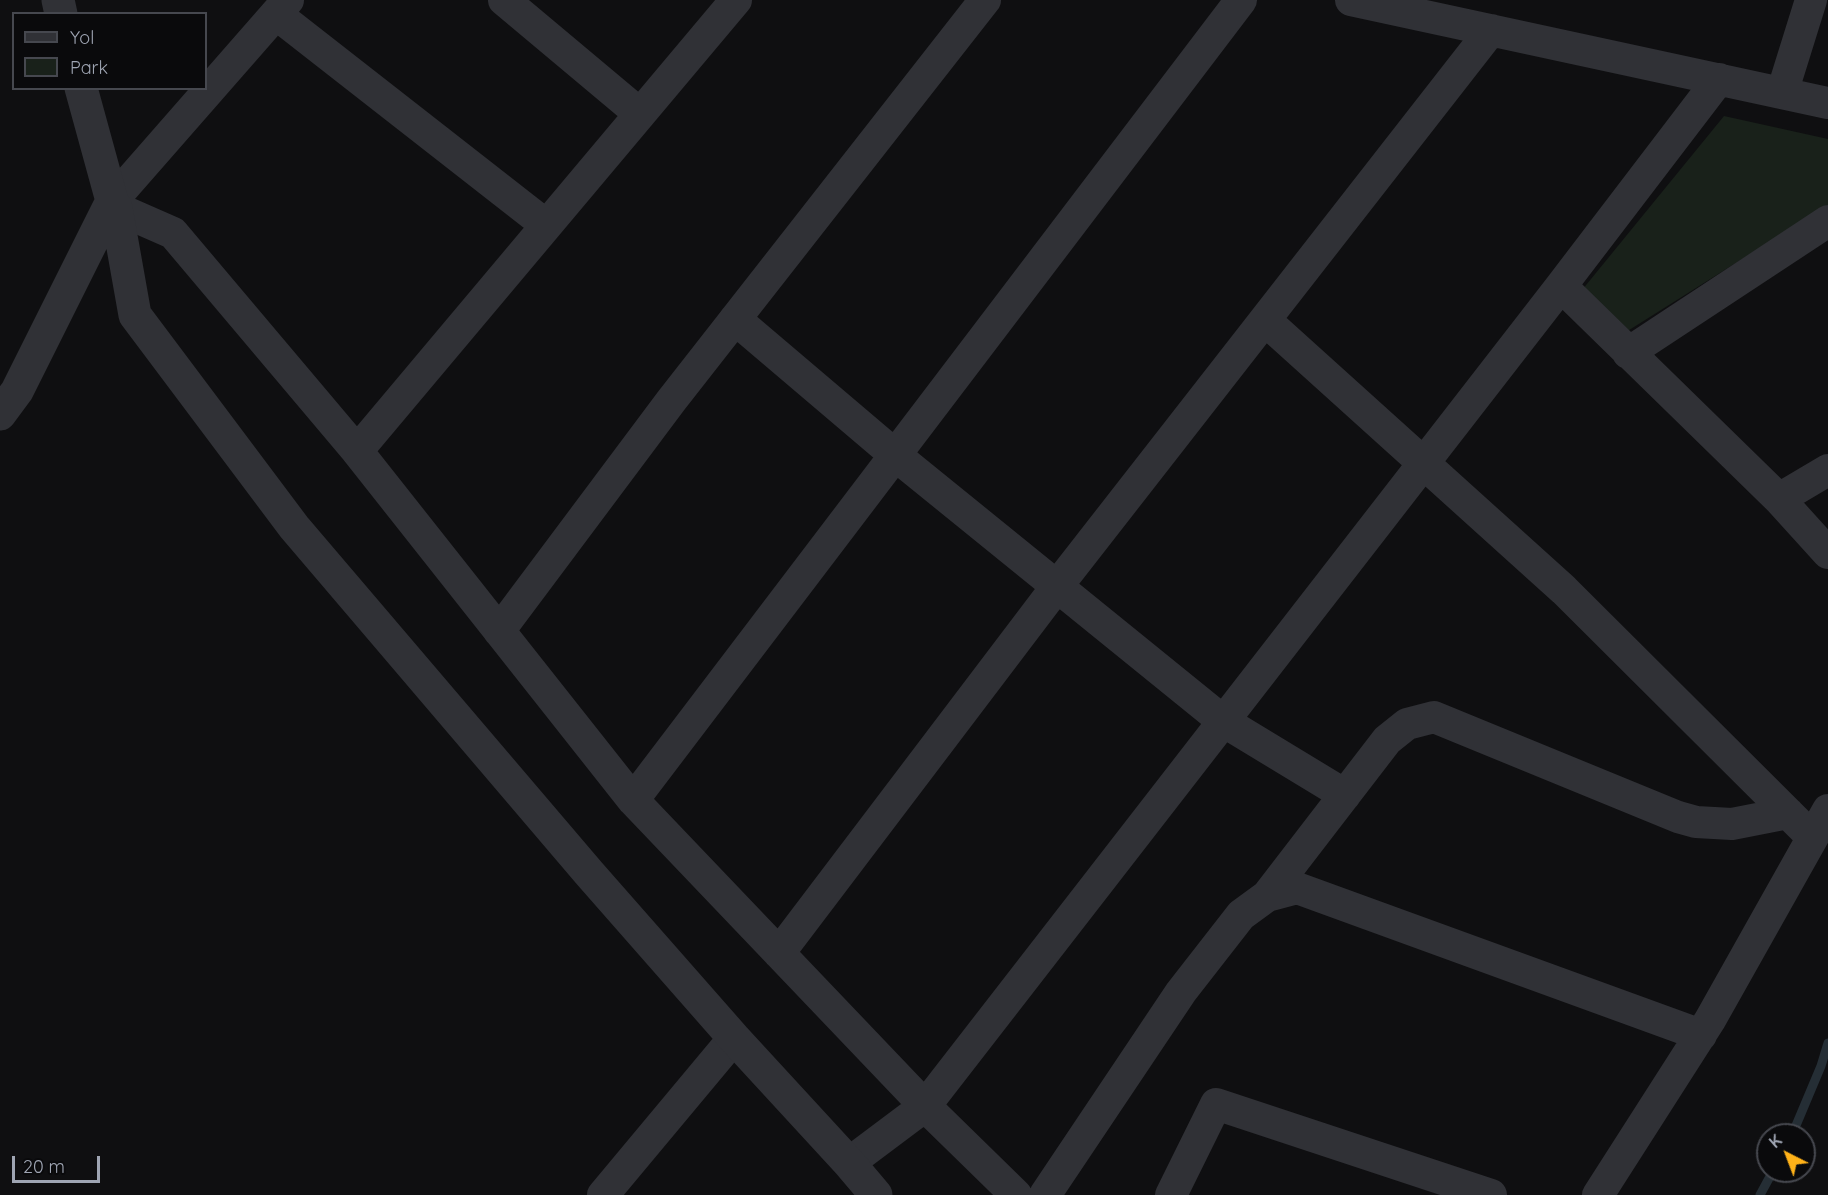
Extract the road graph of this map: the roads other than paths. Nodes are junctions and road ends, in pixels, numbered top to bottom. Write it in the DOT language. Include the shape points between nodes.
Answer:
graph roads {
  1 [pos="504,0"];
  2 [pos="736,0"];
  3 [pos="985,0"];
  4 [pos="1241,0"];
  5 [pos="1351,0"];
  6 [pos="1812,0"];
  7 [pos="282,7"];
  8 [pos="1491,30"];
  9 [pos="1719,79"];
  10 [pos="82,90"];
  11 [pos="1782,93"];
  12 [pos="1828,103"];
  13 [pos="640,114"];
  14 [pos="114,205"];
  15 [pos="1828,221"];
  16 [pos="546,225"];
  17 [pos="1561,286"];
  18 [pos="735,319"];
  19 [pos="1266,321"];
  20 [pos="1628,353"];
  21 [pos="0,414"];
  22 [pos="357,451"];
  23 [pos="895,455"];
  24 [pos="1424,463"];
  25 [pos="1828,470"];
  26 [pos="1779,499"];
  27 [pos="1828,553"];
  28 [pos="1058,585"];
  29 [pos="499,631"];
  30 [pos="1223,721"];
  31 [pos="1345,795"];
  32 [pos="633,800"];
  33 [pos="1828,810"];
  34 [pos="1788,813"];
  35 [pos="1812,837"];
  36 [pos="1267,896"];
  37 [pos="779,953"];
  38 [pos="1701,1035"];
  39 [pos="734,1038"];
  40 [pos="924,1106"];
  41 [pos="849,1163"];
  42 [pos="603,1195"];
  43 [pos="876,1195"];
  44 [pos="1016,1195"];
  45 [pos="1045,1195"];
  46 [pos="1171,1195"];
  47 [pos="1491,1195"];
  48 [pos="1598,1195"];
  1 -- 13 [label="street"];
  2 -- 13 [label="street"];
  3 -- 18 [label="street"];
  4 -- 23 [label="street"];
  5 -- 8 [label="street"];
  6 -- 11 [label="street"];
  7 -- 14 [label="street"];
  7 -- 16 [label="street"];
  8 -- 9 [label="street"];
  8 -- 19 [label="street"];
  9 -- 11 [label="street"];
  9 -- 17 [label="street"];
  10 -- 14 [label="street"];
  11 -- 12 [label="street"];
  13 -- 16 [label="street"];
  14 -- 21 [label="street" via="17,391"];
  14 -- 22 [label="street" via="173,233"];
  14 -- 39 [label="street" via="135,315 294,527"];
  15 -- 20 [label="street"];
  16 -- 22 [label="street"];
  17 -- 20 [label="street"];
  17 -- 24 [label="street"];
  18 -- 23 [label="street"];
  18 -- 29 [label="street"];
  19 -- 24 [label="street"];
  19 -- 28 [label="street"];
  20 -- 26 [label="street"];
  22 -- 29 [label="street"];
  23 -- 28 [label="street"];
  23 -- 32 [label="street"];
  24 -- 30 [label="street"];
  24 -- 34 [label="street" via="1564,590"];
  25 -- 26 [label="street"];
  26 -- 27 [label="street"];
  28 -- 30 [label="street"];
  28 -- 37 [label="street"];
  29 -- 32 [label="street"];
  30 -- 31 [label="street"];
  30 -- 40 [label="street"];
  31 -- 34 [label="street" via="1387,740 1407,724 1434,717 1687,819 1732,824"];
  31 -- 36 [label="street"];
  32 -- 37 [label="street"];
  33 -- 35 [label="street"];
  34 -- 35 [label="street"];
  35 -- 38 [label="street"];
  36 -- 38 [label="street" via="1297,888"];
  36 -- 45 [label="street" via="1241,915 1181,992"];
  37 -- 40 [label="street"];
  38 -- 48 [label="street"];
  39 -- 41 [label="street"];
  39 -- 42 [label="street"];
  40 -- 41 [label="street"];
  40 -- 44 [label="street"];
  41 -- 43 [label="street"];
  46 -- 47 [label="street" via="1216,1104"];
}
